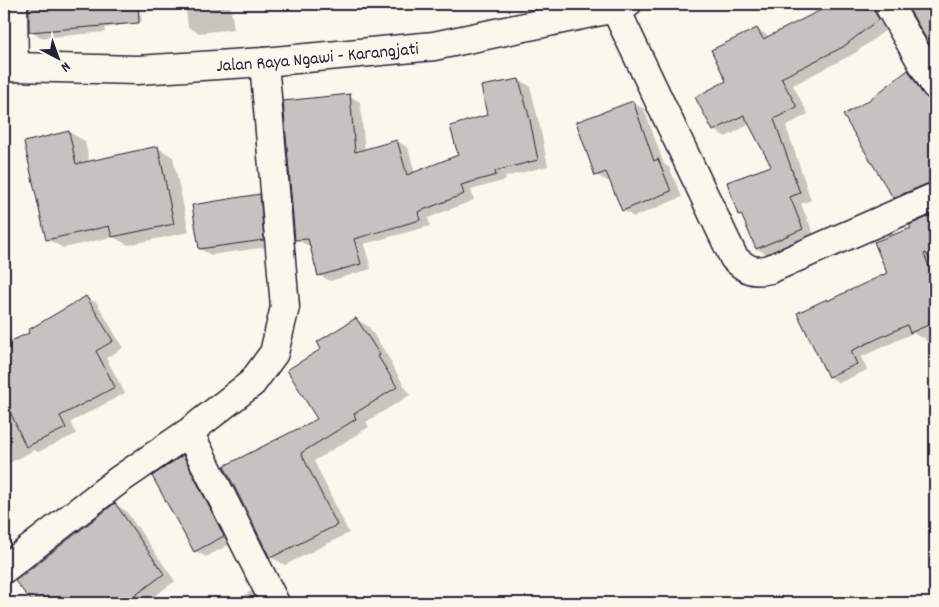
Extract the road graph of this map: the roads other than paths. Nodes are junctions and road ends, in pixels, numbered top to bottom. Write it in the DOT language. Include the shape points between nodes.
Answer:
graph roads {
  1 [pos="13,4"];
  2 [pos="888,4"];
  3 [pos="621,6"];
  4 [pos="564,11"];
  5 [pos="264,62"];
  6 [pos="9,68"];
  7 [pos="935,85"];
  8 [pos="935,196"];
  9 [pos="189,432"];
  10 [pos="4,569"];
  11 [pos="275,603"];
  1 -- 6 [label="street"];
  2 -- 7 [label="street"];
  3 -- 4 [label="street, Jalan Raya Ngawi - Karangjati"];
  3 -- 8 [label="street" via="734,258 742,266 751,271 770,269"];
  4 -- 5 [label="street, Jalan Raya Ngawi - Karangjati" via="434,46"];
  5 -- 6 [label="street, Jalan Raya Ngawi - Karangjati" via="138,70"];
  5 -- 9 [label="street" via="285,307 274,353 252,383"];
  9 -- 10 [label="street" via="119,480"];
  9 -- 11 [label="street"];
}
